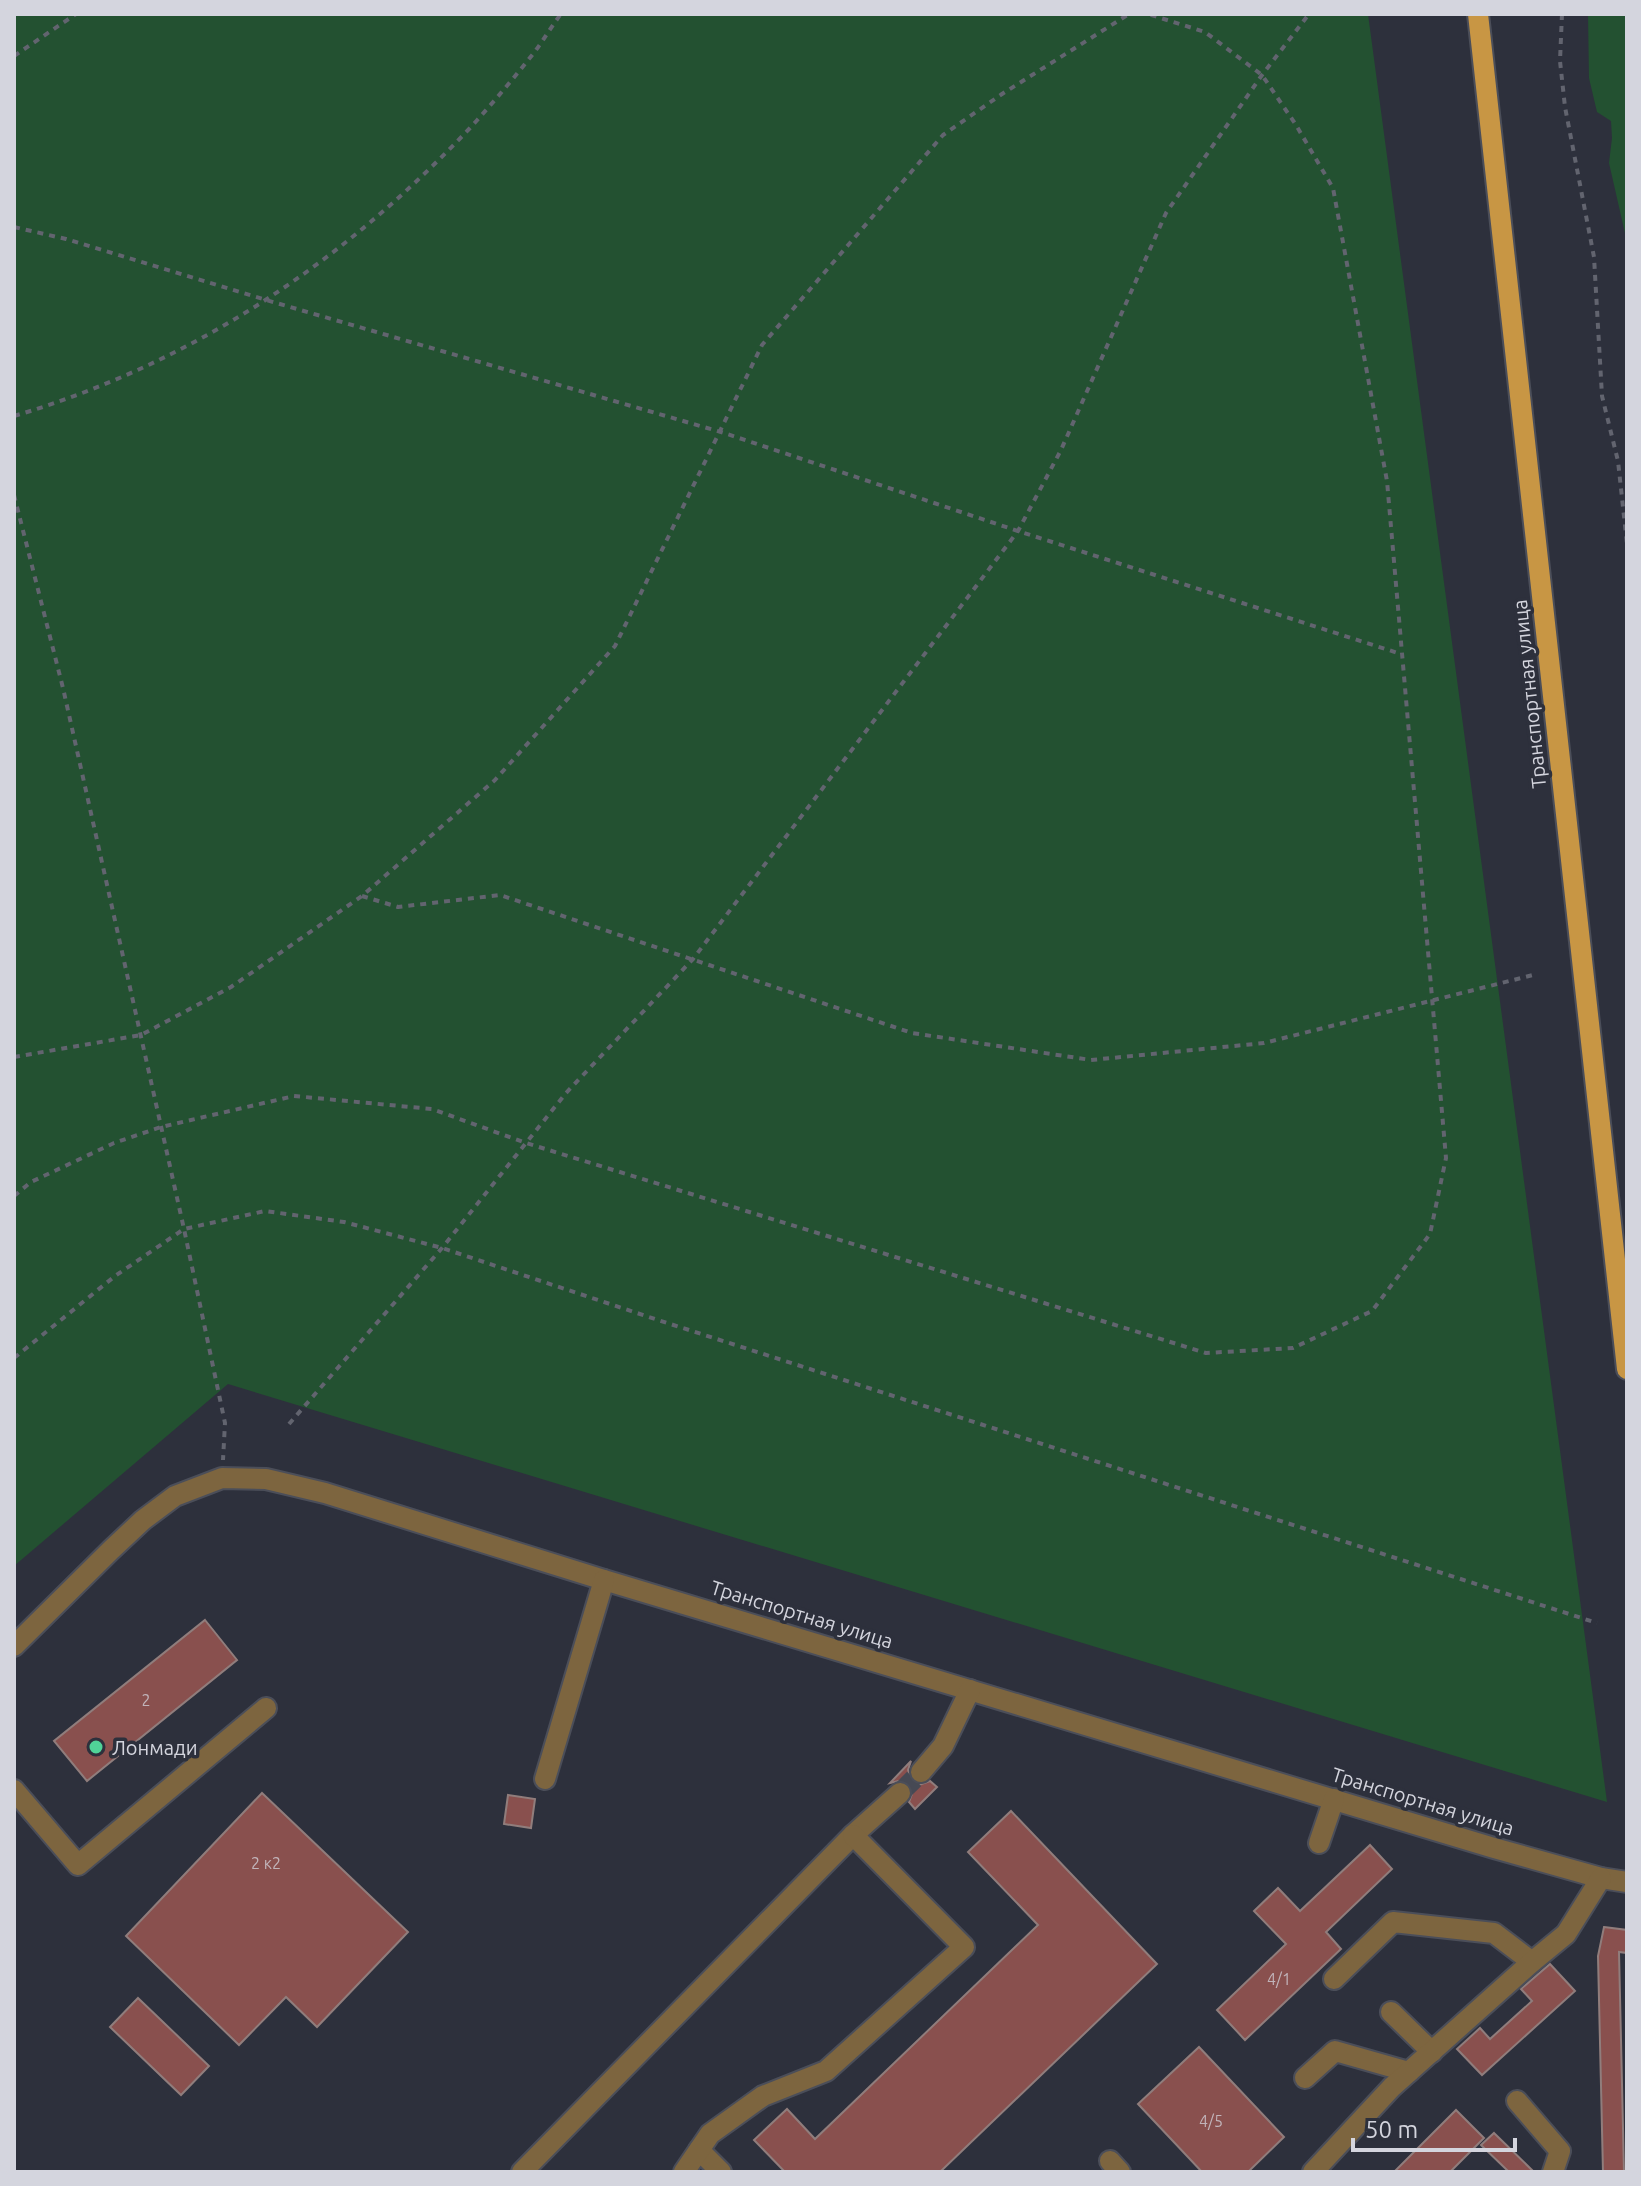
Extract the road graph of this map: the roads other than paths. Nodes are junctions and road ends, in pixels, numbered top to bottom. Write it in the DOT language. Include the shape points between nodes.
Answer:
graph roads {
  1 [pos="1478,14"];
  2 [pos="1627,1369"];
  3 [pos="604,1580"];
  4 [pos="14,1646"];
  5 [pos="970,1690"];
  6 [pos="266,1708"];
  7 [pos="921,1772"];
  8 [pos="545,1779"];
  9 [pos="14,1790"];
  10 [pos="900,1793"];
  11 [pos="1334,1799"];
  12 [pos="853,1835"];
  13 [pos="1319,1843"];
  14 [pos="1601,1878"];
  15 [pos="1627,1882"];
  16 [pos="1532,1962"];
  17 [pos="1334,1979"];
  18 [pos="1391,2012"];
  19 [pos="1432,2052"];
  20 [pos="1409,2072"];
  21 [pos="1305,2078"];
  22 [pos="1517,2101"];
  23 [pos="699,2150"];
  24 [pos="522,2172"];
  25 [pos="684,2172"];
  26 [pos="721,2172"];
  27 [pos="1313,2172"];
  28 [pos="1553,2172"];
  1 -- 2 [label="main road, Транспортная улица"];
  3 -- 4 [label="street, Транспортная улица" via="325,1493 266,1479 222,1478 175,1496 143,1520"];
  3 -- 5 [label="street, Транспортная улица"];
  3 -- 8 [label="street"];
  5 -- 7 [label="street" via="943,1746"];
  5 -- 11 [label="street, Транспортная улица"];
  6 -- 9 [label="street" via="78,1865"];
  10 -- 12 [label="street"];
  11 -- 13 [label="street"];
  11 -- 14 [label="street, Транспортная улица"];
  12 -- 23 [label="street" via="964,1947 826,2071 763,2096 710,2134"];
  12 -- 24 [label="street"];
  14 -- 15 [label="street, Транспортная улица"];
  14 -- 16 [label="street" via="1566,1934"];
  16 -- 17 [label="street" via="1494,1933 1393,1922"];
  16 -- 19 [label="street"];
  18 -- 19 [label="street"];
  19 -- 20 [label="street"];
  20 -- 21 [label="street" via="1335,2051"];
  20 -- 27 [label="street"];
  22 -- 28 [label="street" via="1560,2151"];
  23 -- 25 [label="street"];
  23 -- 26 [label="street"];
}
